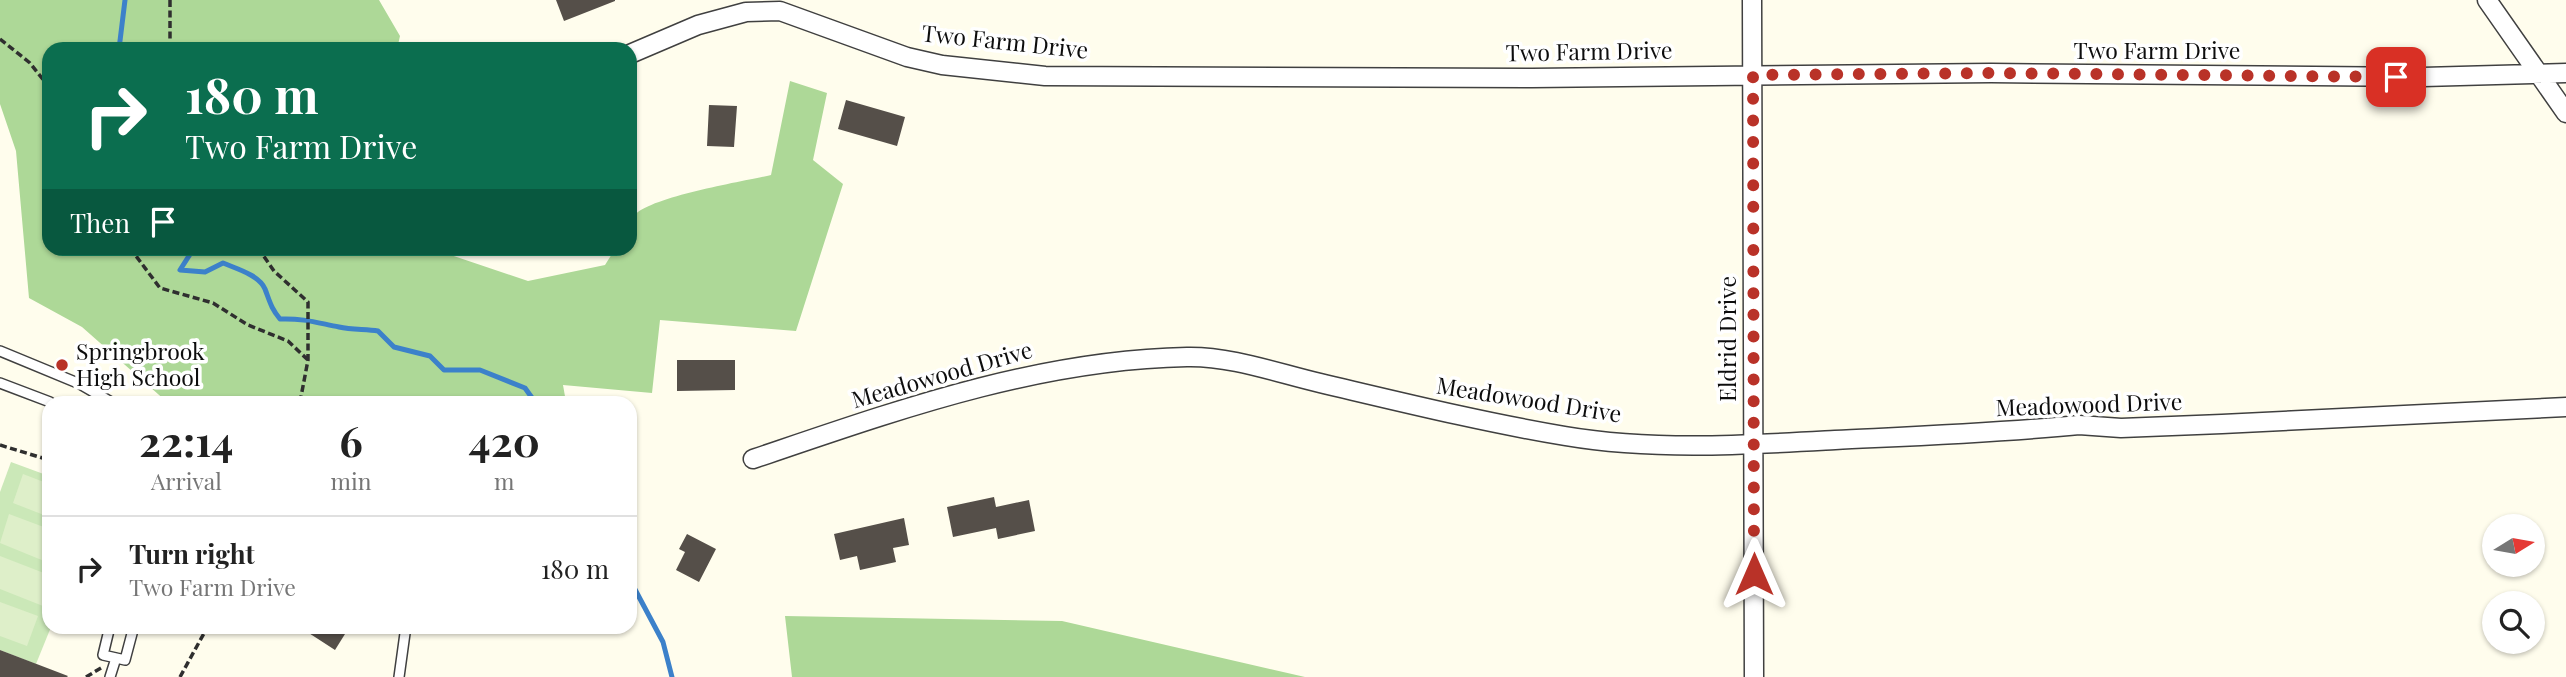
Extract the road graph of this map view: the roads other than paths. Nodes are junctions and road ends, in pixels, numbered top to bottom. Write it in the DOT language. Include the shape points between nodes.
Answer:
graph roads {
  1 [pos="1752,0"];
  2 [pos="2487,0"];
  3 [pos="637,51"];
  4 [pos="2538,73"];
  5 [pos="2566,73"];
  6 [pos="1753,75"];
  7 [pos="2566,113"];
  8 [pos="0,351"];
  9 [pos="0,383"];
  10 [pos="101,396"];
  11 [pos="42,399"];
  12 [pos="2566,407"];
  13 [pos="1753,445"];
  14 [pos="753,459"];
  15 [pos="108,634"];
  16 [pos="132,634"];
  17 [pos="406,634"];
  18 [pos="116,658"];
  19 [pos="110,677"];
  20 [pos="399,677"];
  21 [pos="1754,677"];
  1 -- 6 [label="street, Eldrid Drive"];
  2 -- 4 [label="street"];
  3 -- 6 [label="street, Two Farm Drive" via="698,25 746,12 780,11 907,57 1045,76"];
  4 -- 5 [label="street, Two Farm Drive"];
  4 -- 6 [label="street, Two Farm Drive" via="2423,78"];
  4 -- 7 [label="street"];
  6 -- 13 [label="street, Eldrid Drive"];
  8 -- 10 [label="lane"];
  9 -- 11 [label="lane"];
  12 -- 13 [label="street, Meadowood Drive" via="2121,428 2079,425"];
  13 -- 14 [label="street, Meadowood Drive" via="1569,437 1192,357 1116,361 1035,373 923,402"];
  13 -- 21 [label="street, Eldrid Drive"];
  15 -- 18 [label="lane" via="103,655"];
  16 -- 18 [label="lane" via="125,660"];
  17 -- 20 [label="lane"];
  18 -- 19 [label="lane"];
}
